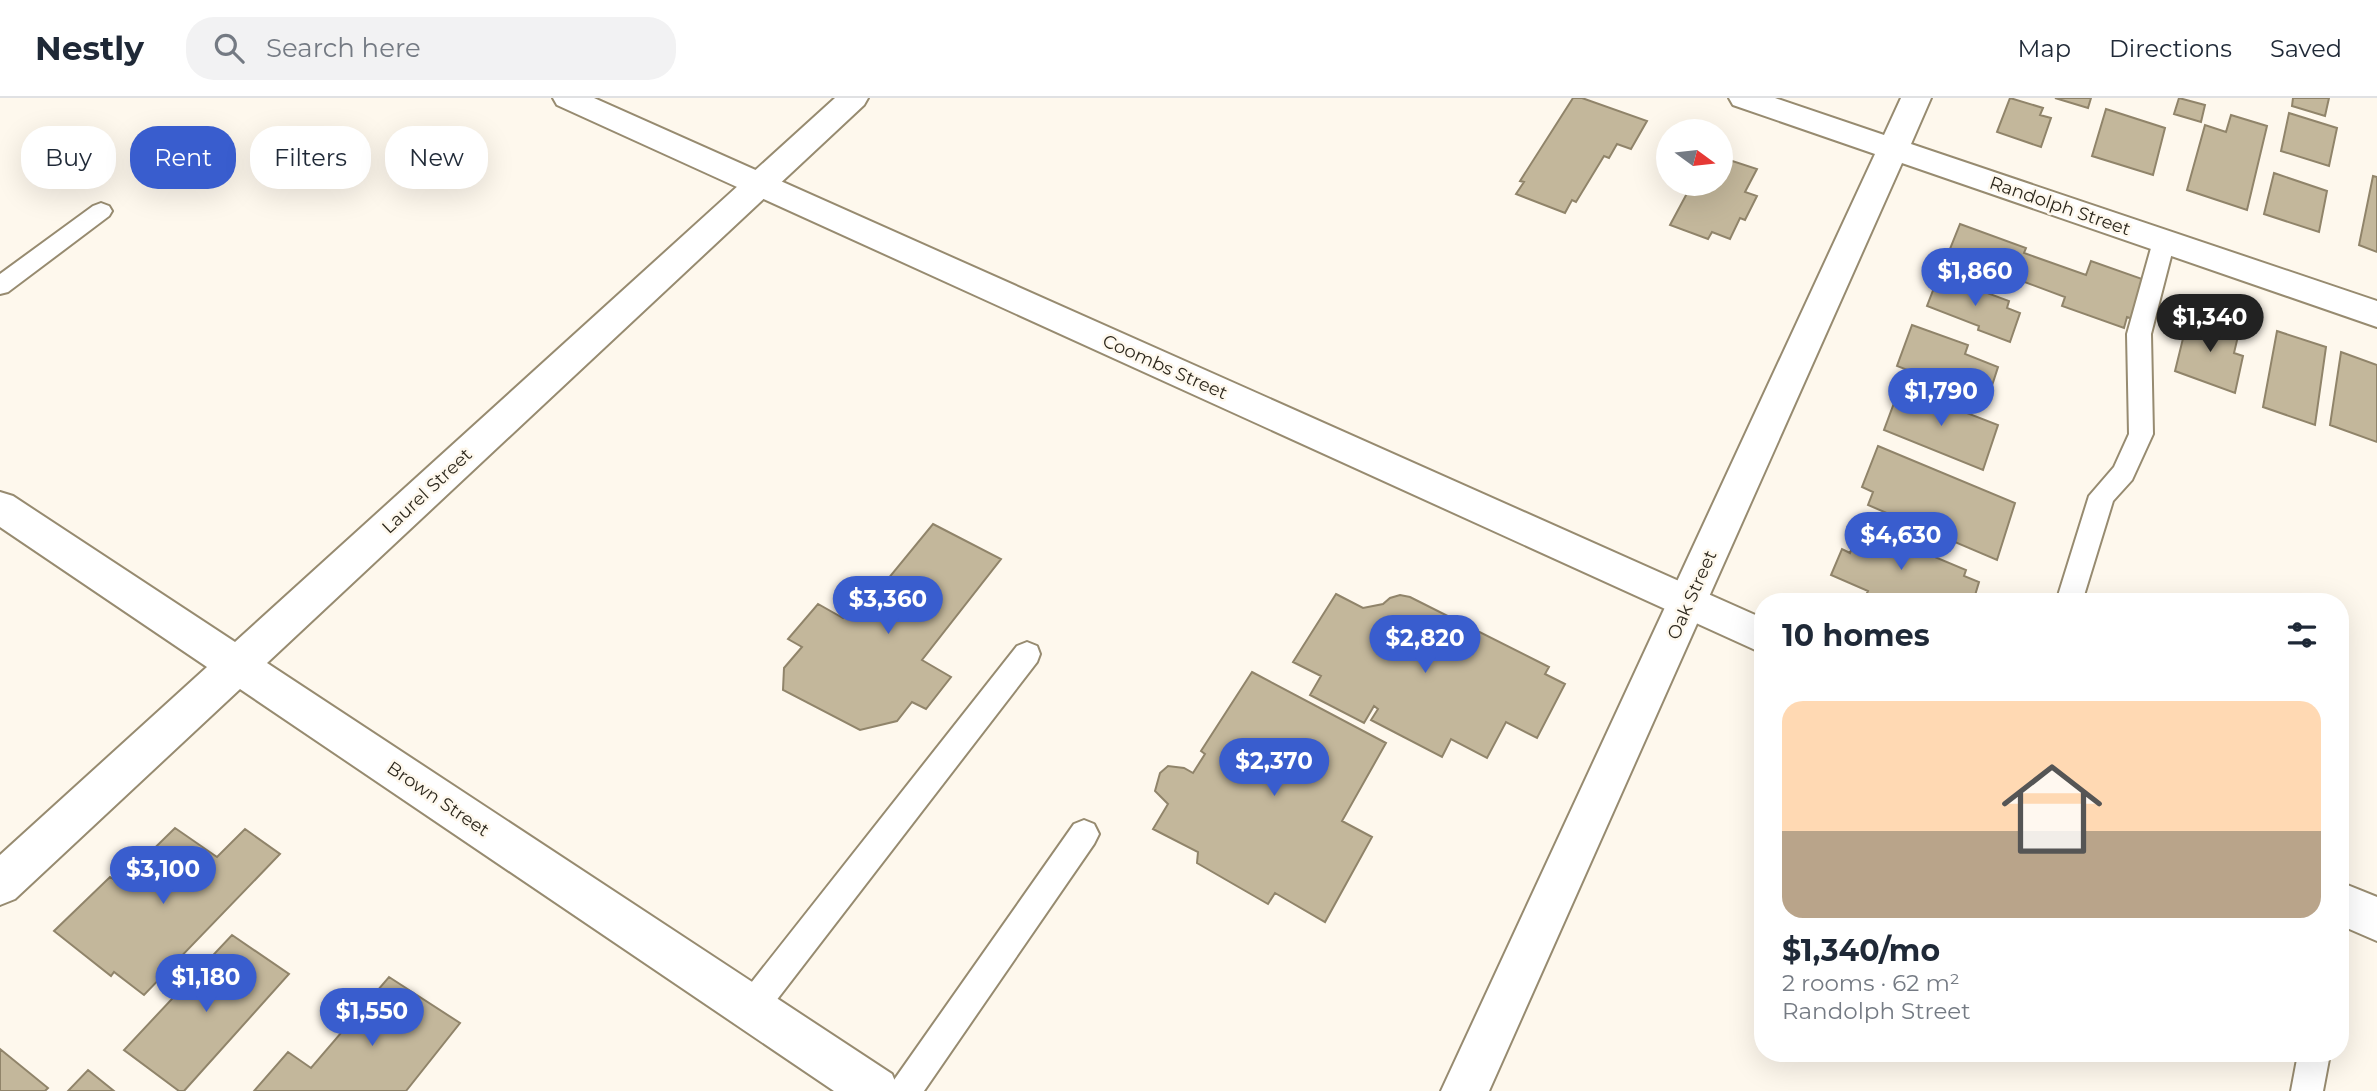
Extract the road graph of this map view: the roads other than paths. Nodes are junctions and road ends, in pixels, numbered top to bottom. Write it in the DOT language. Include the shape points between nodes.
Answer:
graph roads {
  1 [pos="568,98"];
  2 [pos="853,98"];
  3 [pos="1744,98"];
  4 [pos="1916,98"];
  5 [pos="1894,149"];
  6 [pos="760,185"];
  7 [pos="101,211"];
  8 [pos="2164,241"];
  9 [pos="0,286"];
  10 [pos="2377,314"];
  11 [pos="0,507"];
  12 [pos="2072,593"];
  13 [pos="1689,603"];
  14 [pos="1754,632"];
  15 [pos="1027,654"];
  16 [pos="238,665"];
  17 [pos="1084,834"];
  18 [pos="0,884"];
  19 [pos="2349,907"];
  20 [pos="2377,919"];
  21 [pos="751,1008"];
  22 [pos="2312,1062"];
  23 [pos="875,1091"];
  24 [pos="905,1091"];
  25 [pos="1465,1091"];
  26 [pos="2306,1091"];
  1 -- 6 [label="street, Coombs Street"];
  2 -- 6 [label="street, Laurel Street"];
  3 -- 5 [label="street, Randolph Street"];
  4 -- 5 [label="street, Oak Street"];
  5 -- 8 [label="street, Randolph Street"];
  5 -- 13 [label="street, Oak Street"];
  6 -- 13 [label="street, Coombs Street"];
  6 -- 16 [label="street, Laurel Street"];
  7 -- 9 [label="lane"];
  8 -- 10 [label="street, Randolph Street"];
  8 -- 12 [label="lane" via="2138,334 2141,434 2123,473 2102,496"];
  11 -- 16 [label="street, Brown Street"];
  13 -- 14 [label="street, Coombs Street"];
  13 -- 25 [label="street, Oak Street"];
  15 -- 21 [label="lane"];
  16 -- 18 [label="street, Laurel Street"];
  16 -- 21 [label="street, Brown Street"];
  17 -- 24 [label="lane"];
  19 -- 20 [label="street"];
  21 -- 23 [label="street, Brown Street"];
  22 -- 26 [label="lane"];
}
